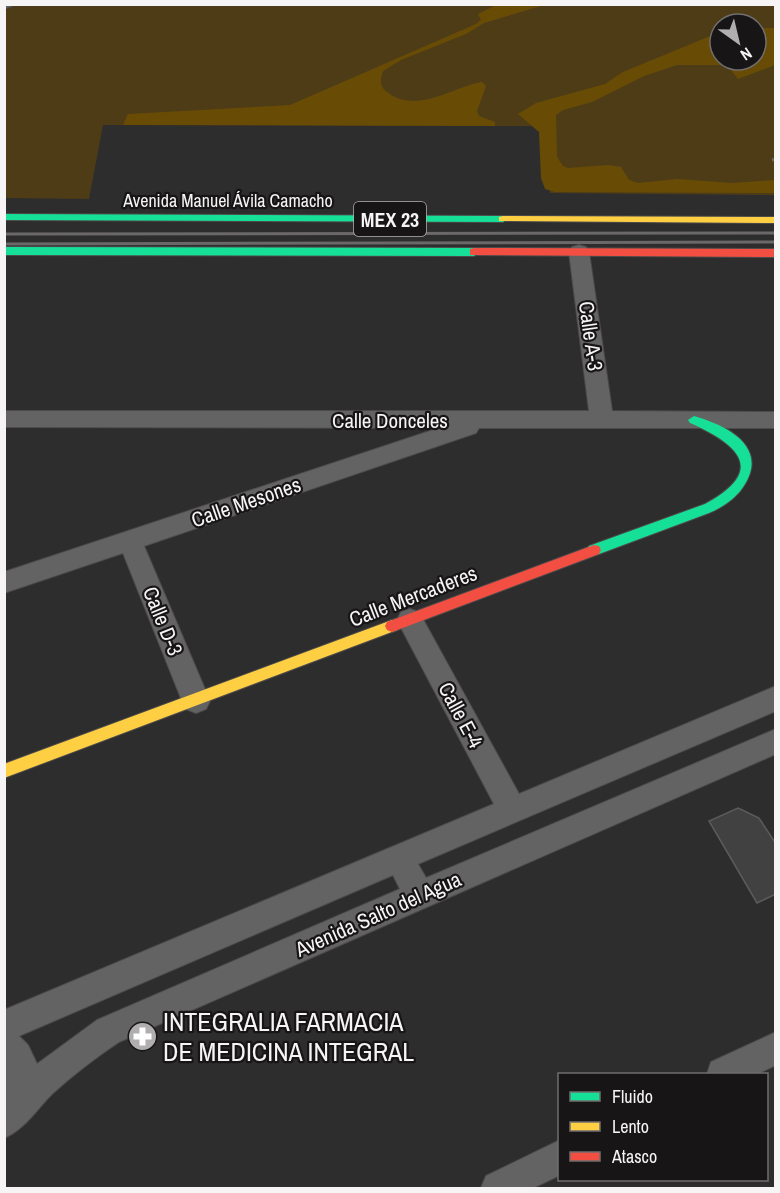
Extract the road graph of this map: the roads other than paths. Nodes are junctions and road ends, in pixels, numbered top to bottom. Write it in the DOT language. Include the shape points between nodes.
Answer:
graph roads {
  1 [pos="13,4"];
  2 [pos="4,6"];
  3 [pos="4,217"];
  4 [pos="776,220"];
  5 [pos="571,229"];
  6 [pos="4,251"];
  7 [pos="520,252"];
  8 [pos="579,252"];
  9 [pos="776,253"];
  10 [pos="4,419"];
  11 [pos="488,420"];
  12 [pos="602,420"];
  13 [pos="694,420"];
  14 [pos="776,420"];
  15 [pos="130,541"];
  16 [pos="4,583"];
  17 [pos="410,620"];
  18 [pos="776,698"];
  19 [pos="196,700"];
  20 [pos="776,741"];
  21 [pos="4,771"];
  22 [pos="512,809"];
  23 [pos="399,857"];
  24 [pos="418,896"];
  25 [pos="4,1026"];
  26 [pos="4,1044"];
  27 [pos="776,1048"];
  28 [pos="725,1073"];
  29 [pos="10,1116"];
  30 [pos="558,1158"];
  31 [pos="498,1188"];
  1 -- 2 [label="lane"];
  3 -- 5 [label="main road, Avenida Manuel Ávila Camacho / MEX 23"];
  4 -- 5 [label="main road, Avenida Manuel Ávila Camacho / MEX 23"];
  5 -- 7 [label="main road"];
  6 -- 7 [label="main road, MEX 23"];
  7 -- 8 [label="main road, MEX 23"];
  8 -- 9 [label="main road, MEX 23"];
  8 -- 12 [label="street, Calle A-3"];
  10 -- 11 [label="street, Calle Donceles"];
  11 -- 12 [label="street, Calle Donceles"];
  11 -- 15 [label="street, Calle Mesones"];
  12 -- 13 [label="street, Calle Donceles"];
  13 -- 14 [label="street, Calle Donceles"];
  13 -- 17 [label="main road, Calle Mercaderes" via="722,431 744,452 748,464 746,477 735,492 715,505"];
  15 -- 16 [label="street, Calle Mesones"];
  15 -- 19 [label="street, Calle D-3"];
  17 -- 19 [label="main road, Calle Mercaderes"];
  17 -- 22 [label="street, Calle E-4"];
  18 -- 22 [label="street, Avenida Salto del Agua"];
  19 -- 21 [label="main road, Calle Mercaderes"];
  20 -- 24 [label="street, Avenida Salto del Agua"];
  22 -- 23 [label="street, Avenida Salto del Agua"];
  23 -- 24 [label="street"];
  23 -- 25 [label="street, Avenida Salto del Agua"];
  24 -- 29 [label="street, Avenida Salto del Agua" via="108,1031 48,1074"];
  26 -- 29 [label="street" via="22,1067 21,1096"];
  27 -- 28 [label="street"];
  30 -- 31 [label="street"];
}
